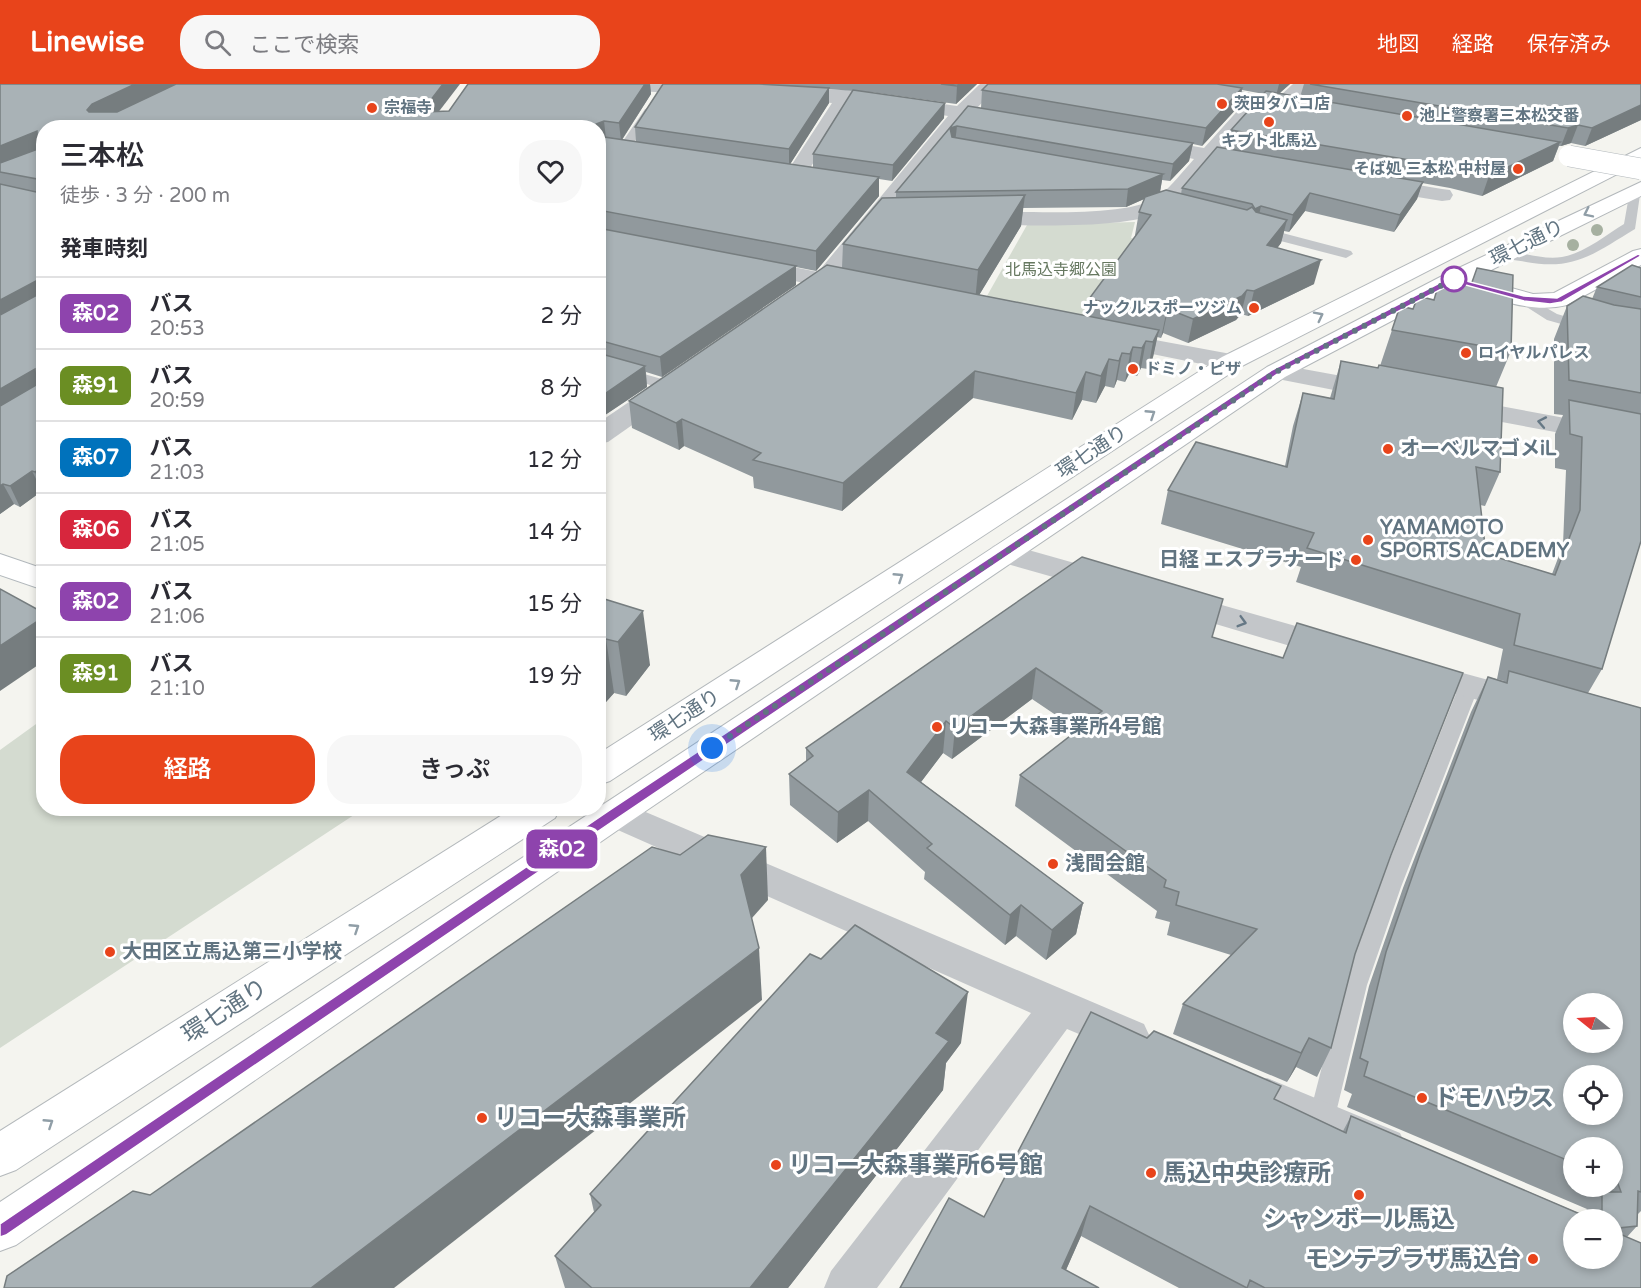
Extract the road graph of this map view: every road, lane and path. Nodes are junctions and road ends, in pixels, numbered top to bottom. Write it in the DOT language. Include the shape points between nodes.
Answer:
graph roads {
  1 [pos="622,84"];
  2 [pos="991,84"];
  3 [pos="1162,84"];
  4 [pos="1305,84"];
  5 [pos="664,86"];
  6 [pos="690,86"];
  7 [pos="723,90"];
  8 [pos="768,92"];
  9 [pos="846,96"];
  10 [pos="1257,101"];
  11 [pos="1280,105"];
  12 [pos="962,112"];
  13 [pos="1326,113"];
  14 [pos="1020,122"];
  15 [pos="1125,141"];
  16 [pos="1641,144"];
  17 [pos="607,147"];
  18 [pos="636,147"];
  19 [pos="1545,152"];
  20 [pos="1641,154"];
  21 [pos="1208,155"];
  22 [pos="1274,166"];
  23 [pos="1614,167"];
  24 [pos="772,171"];
  25 [pos="796,175"];
  26 [pos="818,178"];
  27 [pos="1352,180"];
  28 [pos="1639,182"];
  29 [pos="875,186"];
  30 [pos="898,190"];
  31 [pos="1167,194"];
  32 [pos="1442,195"];
  33 [pos="1178,211"];
  34 [pos="873,219"];
  35 [pos="897,219"];
  36 [pos="956,219"];
  37 [pos="1256,230"];
  38 [pos="1346,254"];
  39 [pos="1506,254"];
  40 [pos="1641,256"];
  41 [pos="736,263"];
  42 [pos="1454,279"];
  43 [pos="824,280"];
  44 [pos="875,291"];
  45 [pos="1524,299"];
  46 [pos="785,307"];
  47 [pos="1600,331"];
  48 [pos="1086,333"];
  49 [pos="1231,362"];
  50 [pos="606,366"];
  51 [pos="1276,372"];
  52 [pos="680,379"];
  53 [pos="1399,395"];
  54 [pos="1433,401"];
  55 [pos="606,430"];
  56 [pos="1641,440"];
  57 [pos="1004,553"];
  58 [pos="0,564"];
  59 [pos="36,577"];
  60 [pos="1357,654"];
  61 [pos="1391,664"];
  62 [pos="1469,686"];
  63 [pos="1547,707"];
  64 [pos="606,767"];
  65 [pos="615,813"];
  66 [pos="530,816"];
  67 [pos="1060,1007"];
  68 [pos="1158,1050"];
  69 [pos="1234,1083"];
  70 [pos="1321,1121"];
  71 [pos="0,1155"];
  72 [pos="1420,1163"];
  73 [pos="0,1229"];
  74 [pos="848,1288"];
  1 -- 5 [label="street"];
  2 -- 12 [label="street"];
  3 -- 10 [label="main road"];
  4 -- 11 [label="street"];
  5 -- 6 [label="street"];
  5 -- 18 [label="lane"];
  6 -- 7 [label="street"];
  8 -- 9 [label="street"];
  9 -- 12 [label="street"];
  9 -- 25 [label="street"];
  10 -- 11 [label="main road"];
  10 -- 21 [label="street"];
  11 -- 13 [label="main road"];
  12 -- 14 [label="street"];
  12 -- 30 [label="street"];
  15 -- 21 [label="street"];
  16 -- 23 [label="main road" via="1626,150"];
  17 -- 18 [label="street"];
  19 -- 28 [label="main road, bridge" via="1569,156"];
  20 -- 23 [label="main road, 環七通り"];
  21 -- 22 [label="street"];
  21 -- 31 [label="street"];
  49 -- 23 [label="main road, 環七通り, one-way"];
  24 -- 25 [label="street"];
  25 -- 26 [label="street"];
  27 -- 32 [label="street"];
  28 -- 39 [label="main road, 環七通り, one-way"];
  28 -- 39 [label="lane" via="1630,226 1590,249 1564,261"];
  29 -- 30 [label="street"];
  30 -- 34 [label="street"];
  31 -- 33 [label="lane"];
  31 -- 36 [label="street" via="1129,215"];
  34 -- 35 [label="street"];
  34 -- 43 [label="street"];
  37 -- 38 [label="lane"];
  39 -- 42 [label="main road, 環七通り"];
  40 -- 45 [label="main road" via="1559,300"];
  41 -- 43 [label="street"];
  42 -- 45 [label="main road"];
  42 -- 51 [label="main road, 環七通り"];
  43 -- 44 [label="street"];
  43 -- 46 [label="street"];
  45 -- 47 [label="lane" via="1552,317"];
  48 -- 49 [label="street"];
  64 -- 49 [label="main road, 環七通り, one-way"];
  50 -- 52 [label="lane"];
  51 -- 53 [label="street"];
  51 -- 57 [label="main road, 環七通り"];
  52 -- 55 [label="street"];
  56 -- 54 [label="street, one-way"];
  57 -- 60 [label="street, one-way"];
  57 -- 65 [label="main road, 環七通り"];
  58 -- 59 [label="main road"];
  61 -- 62 [label="street"];
  62 -- 63 [label="street"];
  62 -- 70 [label="lane" via="1355,985"];
  65 -- 67 [label="street"];
  65 -- 73 [label="main road, 環七通り"];
  71 -- 66 [label="main road, 環七通り, one-way"];
  67 -- 68 [label="street"];
  67 -- 74 [label="street"];
  69 -- 70 [label="street"];
  70 -- 72 [label="street"];
}
